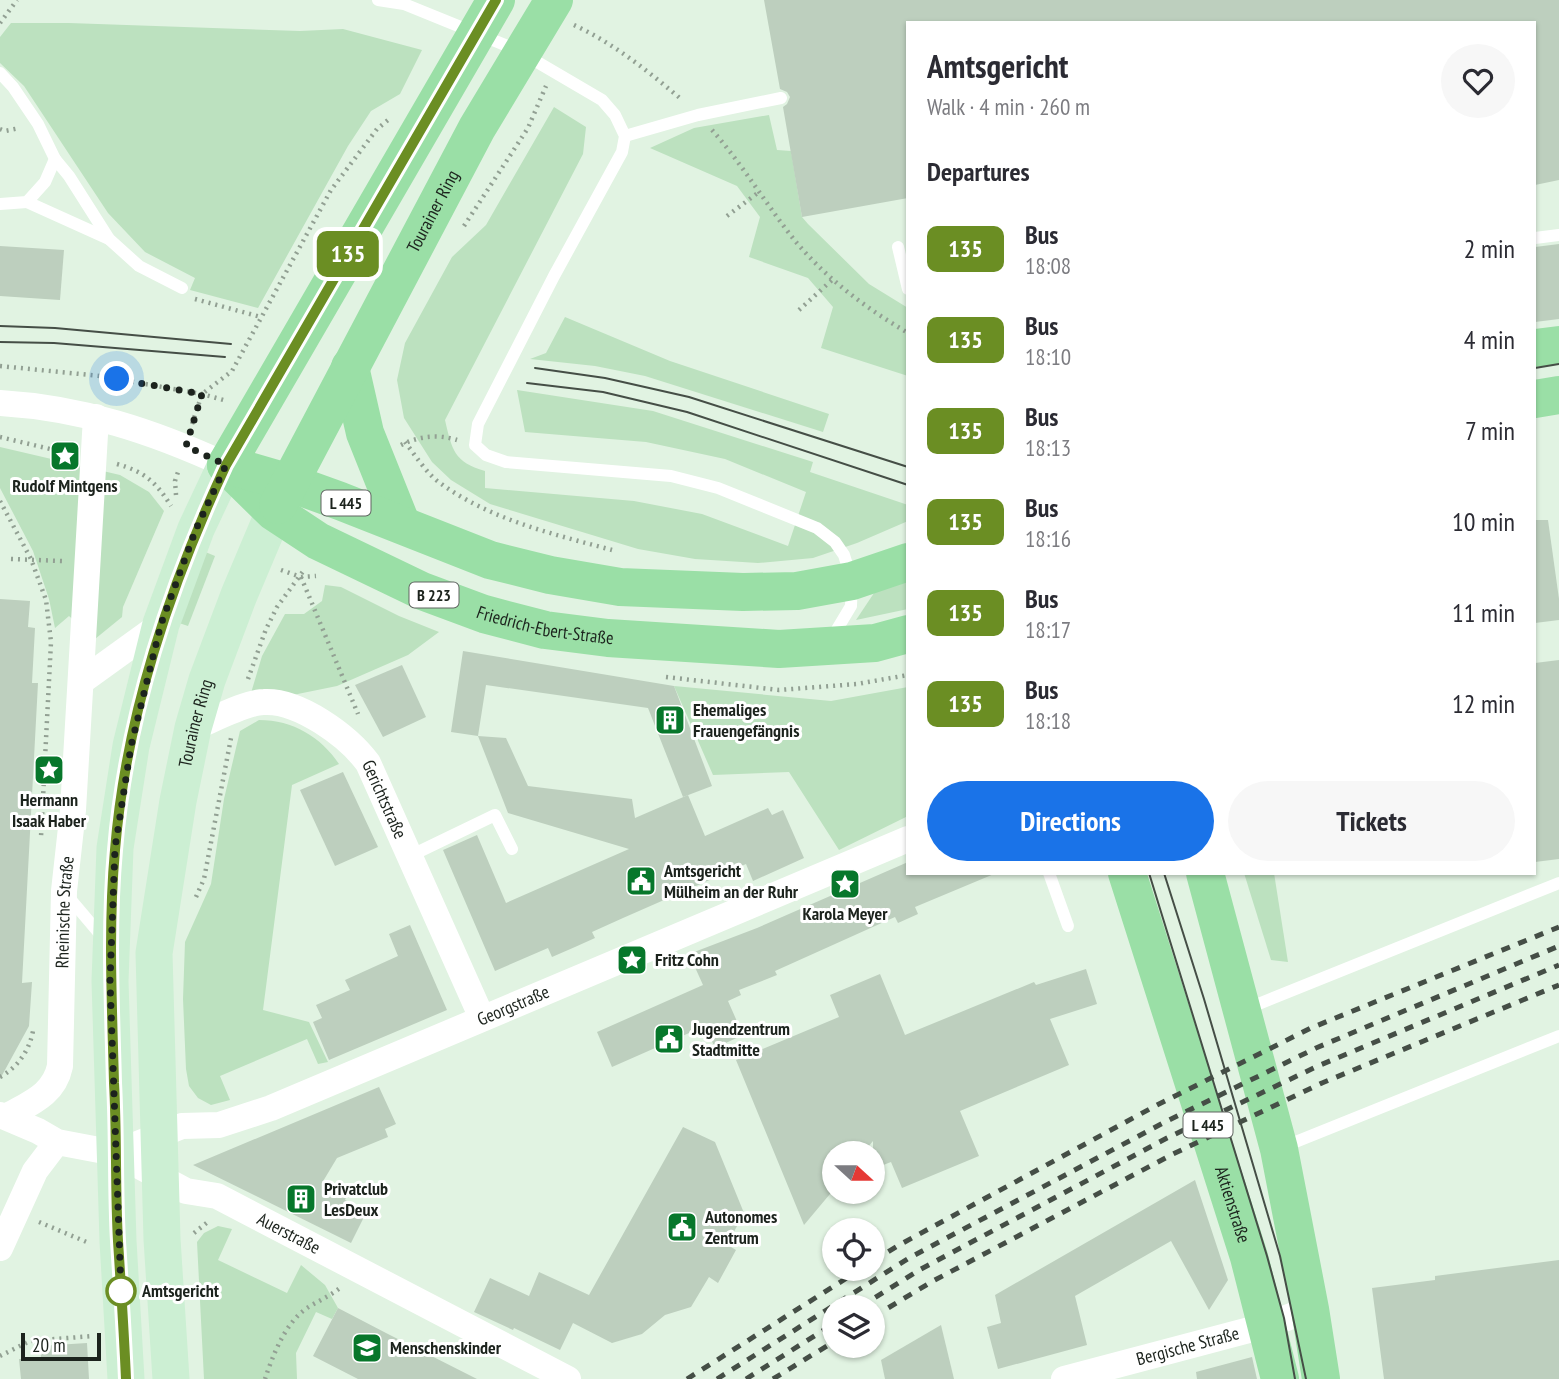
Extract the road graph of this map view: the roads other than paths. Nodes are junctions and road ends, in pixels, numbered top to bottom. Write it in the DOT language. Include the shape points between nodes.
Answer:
graph roads {
  1 [pos="378,0"];
  2 [pos="496,0"];
  3 [pos="566,15"];
  4 [pos="0,73"];
  5 [pos="781,98"];
  6 [pos="625,136"];
  7 [pos="55,159"];
  8 [pos="27,202"];
  9 [pos="0,204"];
  10 [pos="1559,235"];
  11 [pos="1536,238"];
  12 [pos="109,239"];
  13 [pos="898,247"];
  14 [pos="906,281"];
  15 [pos="182,288"];
  16 [pos="1559,345"];
  17 [pos="1536,348"];
  18 [pos="351,367"];
  19 [pos="1559,395"];
  20 [pos="1536,399"];
  21 [pos="0,403"];
  22 [pos="96,417"];
  23 [pos="226,465"];
  24 [pos="282,498"];
  25 [pos="401,523"];
  26 [pos="906,563"];
  27 [pos="852,581"];
  28 [pos="161,624"];
  29 [pos="906,635"];
  30 [pos="827,646"];
  31 [pos="82,681"];
  32 [pos="192,727"];
  33 [pos="906,840"];
  34 [pos="512,849"];
  35 [pos="410,856"];
  36 [pos="1050,875"];
  37 [pos="1128,875"];
  38 [pos="1206,875"];
  39 [pos="1559,883"];
  40 [pos="64,891"];
  41 [pos="1068,926"];
  42 [pos="111,946"];
  43 [pos="1243,1011"];
  44 [pos="482,1018"];
  45 [pos="1559,1036"];
  46 [pos="3,1116"];
  47 [pos="160,1133"];
  48 [pos="57,1142"];
  49 [pos="1279,1149"];
  50 [pos="115,1153"];
  51 [pos="173,1184"];
  52 [pos="0,1248"];
  53 [pos="1310,1309"];
  54 [pos="1268,1325"];
  55 [pos="126,1379"];
  56 [pos="171,1379"];
  57 [pos="568,1379"];
  58 [pos="1064,1379"];
  59 [pos="1280,1379"];
  60 [pos="1321,1379"];
  1 -- 6 [label="lane" via="404,4 515,49 602,100"];
  2 -- 23 [label="main road"];
  3 -- 18 [label="main road, Tourainer Ring" via="477,128"];
  4 -- 7 [label="lane" via="38,124"];
  5 -- 6 [label="lane"];
  6 -- 27 [label="lane" via="622,152 478,424 475,445 485,455 506,462 671,476 718,488 817,528 844,555"];
  7 -- 8 [label="lane"];
  7 -- 12 [label="lane"];
  8 -- 9 [label="lane"];
  8 -- 12 [label="lane"];
  10 -- 11 [label="lane"];
  12 -- 15 [label="lane" via="139,267"];
  13 -- 14 [label="lane"];
  16 -- 17 [label="main road"];
  18 -- 24 [label="main road, Tourainer Ring"];
  18 -- 25 [label="main road" via="365,433"];
  19 -- 20 [label="main road"];
  21 -- 22 [label="street, Friedrich-Ebert-Straße"];
  22 -- 23 [label="street, Friedrich-Ebert-Straße" via="158,435"];
  22 -- 31 [label="street, Rheinische Straße"];
  23 -- 24 [label="main road, Friedrich-Ebert-Straße / B 223"];
  23 -- 28 [label="main road" via="196,529"];
  24 -- 25 [label="main road, Friedrich-Ebert-Straße / L 445"];
  24 -- 30 [label="main road, Friedrich-Ebert-Straße / B 223" via="318,541 422,591 484,614 545,630 608,638 779,649"];
  24 -- 32 [label="main road, Tourainer Ring" via="239,595"];
  25 -- 27 [label="main road, Friedrich-Ebert-Straße" via="490,560 620,587 743,592"];
  26 -- 27 [label="main road, Friedrich-Ebert-Straße"];
  27 -- 30 [label="lane" via="851,606"];
  28 -- 31 [label="street"];
  28 -- 42 [label="main road" via="131,746 115,848"];
  29 -- 30 [label="main road, Friedrich-Ebert-Straße / B 223" via="875,643"];
  31 -- 40 [label="street, Rheinische Straße"];
  32 -- 35 [label="street, Gerichtstraße" via="262,702 312,716 357,747"];
  32 -- 47 [label="main road, Tourainer Ring" via="155,953"];
  33 -- 44 [label="street, Georgstraße"];
  34 -- 35 [label="lane" via="495,816"];
  35 -- 44 [label="street, Gerichtstraße"];
  36 -- 41 [label="lane"];
  37 -- 54 [label="main road, Aktienstraße / L 445"];
  38 -- 43 [label="main road"];
  39 -- 43 [label="lane"];
  40 -- 42 [label="lane"];
  40 -- 46 [label="street, Rheinische Straße" via="58,1075 50,1090"];
  42 -- 50 [label="main road"];
  43 -- 49 [label="main road"];
  44 -- 47 [label="street, Georgstraße" via="271,1108 219,1125 182,1126"];
  45 -- 49 [label="lane"];
  46 -- 48 [label="street, Auerstraße"];
  47 -- 50 [label="street, Georgstraße"];
  47 -- 51 [label="main road, Tourainer Ring"];
  48 -- 50 [label="street, Auerstraße"];
  48 -- 52 [label="street" via="35,1171"];
  49 -- 53 [label="main road"];
  50 -- 51 [label="street, Auerstraße"];
  50 -- 55 [label="main road"];
  51 -- 56 [label="main road, Tourainer Ring" via="163,1261"];
  51 -- 57 [label="street, Auerstraße" via="217,1196"];
  53 -- 54 [label="street, Bergische Straße"];
  53 -- 60 [label="main road"];
  54 -- 58 [label="street, Bergische Straße"];
  54 -- 59 [label="main road, Aktienstraße / L 445"];
}
